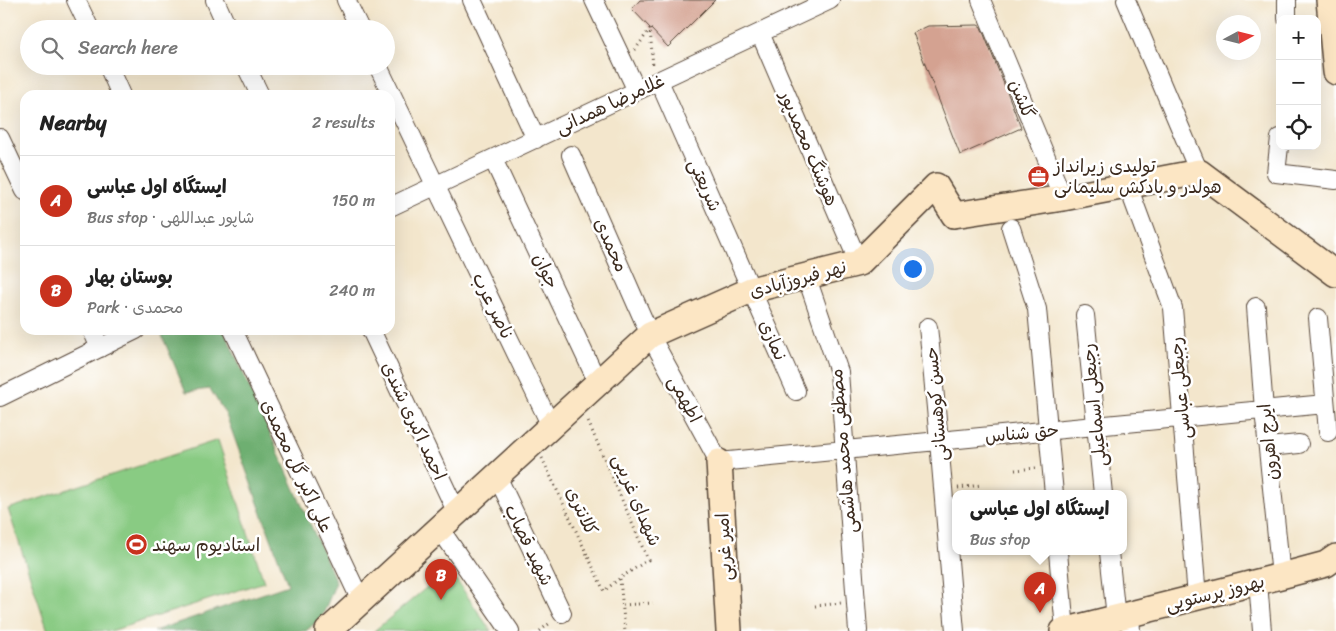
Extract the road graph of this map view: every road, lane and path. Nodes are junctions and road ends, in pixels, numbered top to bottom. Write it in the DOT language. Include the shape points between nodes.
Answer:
graph roads {
  1 [pos="76,0"];
  2 [pos="215,0"];
  3 [pos="346,0"];
  4 [pos="472,0"];
  5 [pos="594,0"];
  6 [pos="830,0"];
  7 [pos="981,0"];
  8 [pos="1126,0"];
  9 [pos="1287,0"];
  10 [pos="1329,0"];
  11 [pos="1287,15"];
  12 [pos="86,20"];
  13 [pos="224,20"];
  14 [pos="356,20"];
  15 [pos="760,33"];
  16 [pos="1334,34"];
  17 [pos="624,65"];
  18 [pos="1336,72"];
  19 [pos="112,75"];
  20 [pos="250,75"];
  21 [pos="382,75"];
  22 [pos="656,82"];
  23 [pos="120,90"];
  24 [pos="258,90"];
  25 [pos="390,90"];
  26 [pos="637,91"];
  27 [pos="395,101"];
  28 [pos="0,138"];
  29 [pos="536,139"];
  30 [pos="1279,150"];
  31 [pos="572,155"];
  32 [pos="493,159"];
  33 [pos="1199,172"];
  34 [pos="20,180"];
  35 [pos="1336,180"];
  36 [pos="436,186"];
  37 [pos="1128,186"];
  38 [pos="1063,198"];
  39 [pos="395,205"];
  40 [pos="1011,228"];
  41 [pos="859,263"];
  42 [pos="1336,274"];
  43 [pos="806,275"];
  44 [pos="751,290"];
  45 [pos="1256,307"];
  46 [pos="1085,316"];
  47 [pos="1318,318"];
  48 [pos="928,327"];
  49 [pos="94,335"];
  50 [pos="126,335"];
  51 [pos="235,335"];
  52 [pos="373,335"];
  53 [pos="650,335"];
  54 [pos="100,348"];
  55 [pos="598,383"];
  56 [pos="796,391"];
  57 [pos="0,396"];
  58 [pos="579,400"];
  59 [pos="1325,404"];
  60 [pos="1264,410"];
  61 [pos="1183,418"];
  62 [pos="1095,426"];
  63 [pos="1048,431"];
  64 [pos="1328,432"];
  65 [pos="543,434"];
  66 [pos="940,441"];
  67 [pos="1299,444"];
  68 [pos="1268,447"];
  69 [pos="845,450"];
  70 [pos="719,462"];
  71 [pos="1051,467"];
  72 [pos="1014,470"];
  73 [pos="497,476"];
  74 [pos="981,485"];
  75 [pos="943,490"];
  76 [pos="1054,490"];
  77 [pos="1103,490"];
  78 [pos="448,521"];
  79 [pos="1058,555"];
  80 [pos="1110,555"];
  81 [pos="1333,562"];
  82 [pos="620,578"];
  83 [pos="1270,579"];
  84 [pos="604,591"];
  85 [pos="1197,597"];
  86 [pos="361,601"];
  87 [pos="653,602"];
  88 [pos="856,602"];
  89 [pos="624,605"];
  90 [pos="815,606"];
  91 [pos="562,613"];
  92 [pos="1126,621"];
  93 [pos="328,631"];
  94 [pos="510,631"];
  95 [pos="625,631"];
  96 [pos="729,631"];
  97 [pos="858,631"];
  98 [pos="955,631"];
  99 [pos="1064,631"];
  100 [pos="1262,631"];
  1 -- 12 [label="street"];
  2 -- 13 [label="street"];
  3 -- 14 [label="street"];
  4 -- 29 [label="street"];
  5 -- 17 [label="street"];
  6 -- 15 [label="street, غلامرضا همدانی"];
  7 -- 38 [label="street, گلشن"];
  8 -- 33 [label="street"];
  9 -- 11 [label="street"];
  10 -- 16 [label="street"];
  15 -- 22 [label="street, غلامرضا همدانی"];
  15 -- 41 [label="street, هوشنگ محمدپور"];
  16 -- 18 [label="street"];
  17 -- 22 [label="path" via="650,28"];
  17 -- 26 [label="street"];
  19 -- 23 [label="street"];
  20 -- 24 [label="street"];
  21 -- 25 [label="street, ناصر عرب"];
  22 -- 26 [label="street, غلامرضا همدانی"];
  22 -- 44 [label="street, شریعتی"];
  26 -- 29 [label="street, غلامرضا همدانی"];
  27 -- 36 [label="street, ناصر عرب"];
  28 -- 34 [label="street"];
  29 -- 32 [label="street, غلامرضا همدانی"];
  30 -- 35 [label="street" via="1276,173"];
  31 -- 53 [label="street, محمدی"];
  32 -- 36 [label="street, غلامرضا همدانی"];
  32 -- 55 [label="street, جوان"];
  33 -- 37 [label="street, نهر فیروزآبادی"];
  33 -- 42 [label="street"];
  36 -- 39 [label="street, غلامرضا همدانی"];
  36 -- 65 [label="street, ناصر عرب"];
  37 -- 38 [label="street, نهر فیروزآبادی"];
  37 -- 61 [label="street, رجبعلی عباسی" via="1173,308"];
  38 -- 41 [label="street, نهر فیروزآبادی" via="954,215 936,186"];
  40 -- 63 [label="street" via="1037,309"];
  41 -- 43 [label="street, نهر فیروزآبادی"];
  43 -- 44 [label="street, نهر فیروزآبادی"];
  43 -- 69 [label="street, مصطفی محمد هاشمی" via="839,372"];
  44 -- 53 [label="street, نهر فیروزآبادی"];
  44 -- 56 [label="street, نمازی"];
  45 -- 60 [label="street, ایرج اهرون"];
  46 -- 62 [label="street, رجبعلی اسماعیلی"];
  47 -- 59 [label="street"];
  48 -- 66 [label="street, حسن کوهستانی"];
  49 -- 54 [label="street"];
  50 -- 54 [label="street"];
  51 -- 86 [label="street, علی اکبر گل محمدی"];
  52 -- 78 [label="street, احمد اکبری شندی"];
  53 -- 55 [label="street, نهر فیروزآبادی"];
  53 -- 70 [label="street, اطهمی"];
  54 -- 57 [label="street"];
  55 -- 58 [label="street, نهر فیروزآبادی"];
  58 -- 65 [label="street, نهر فیروزآبادی"];
  58 -- 82 [label="path, شهدای غریبی" via="648,560"];
  59 -- 60 [label="street, حق شناس"];
  59 -- 64 [label="street"];
  60 -- 61 [label="street, حق شناس"];
  60 -- 68 [label="street, ایرج اهرون"];
  61 -- 62 [label="street, حق شناس"];
  61 -- 85 [label="street, رجبعلی عباسی"];
  62 -- 63 [label="street, حق شناس"];
  62 -- 77 [label="street, رجبعلی اسماعیلی"];
  63 -- 66 [label="street, حق شناس"];
  63 -- 71 [label="street"];
  65 -- 73 [label="street, نهر فیروزآبادی"];
  65 -- 84 [label="path, کلانتری"];
  66 -- 69 [label="street, حق شناس"];
  66 -- 75 [label="street, حسن کوهستانی"];
  67 -- 68 [label="street"];
  68 -- 83 [label="street, ایرج اهرون"];
  69 -- 70 [label="street, حق شناس"];
  69 -- 88 [label="street, مصطفی محمد هاشمی"];
  70 -- 96 [label="street, امیر غربی"];
  71 -- 72 [label="path"];
  71 -- 76 [label="street"];
  73 -- 78 [label="street, نهر فیروزآبادی"];
  73 -- 91 [label="street, شهید قصاب"];
  74 -- 75 [label="path"];
  75 -- 98 [label="street, حسن کوهستانی"];
  78 -- 86 [label="street, نهر فیروزآبادی"];
  78 -- 94 [label="street"];
  79 -- 99 [label="street"];
  80 -- 92 [label="street"];
  81 -- 83 [label="street, بهروز پرستویی"];
  82 -- 84 [label="path, شهدای غریبی"];
  82 -- 89 [label="path"];
  83 -- 85 [label="street, بهروز پرستویی"];
  83 -- 100 [label="street, ایرج اهرون"];
  85 -- 92 [label="street, بهروز پرستویی"];
  86 -- 93 [label="street, نهر فیروزآبادی"];
  87 -- 89 [label="path"];
  88 -- 90 [label="path"];
  88 -- 97 [label="street, مصطفی محمد هاشمی"];
  89 -- 95 [label="path"];
  92 -- 99 [label="street, بهروز پرستویی"];
}
